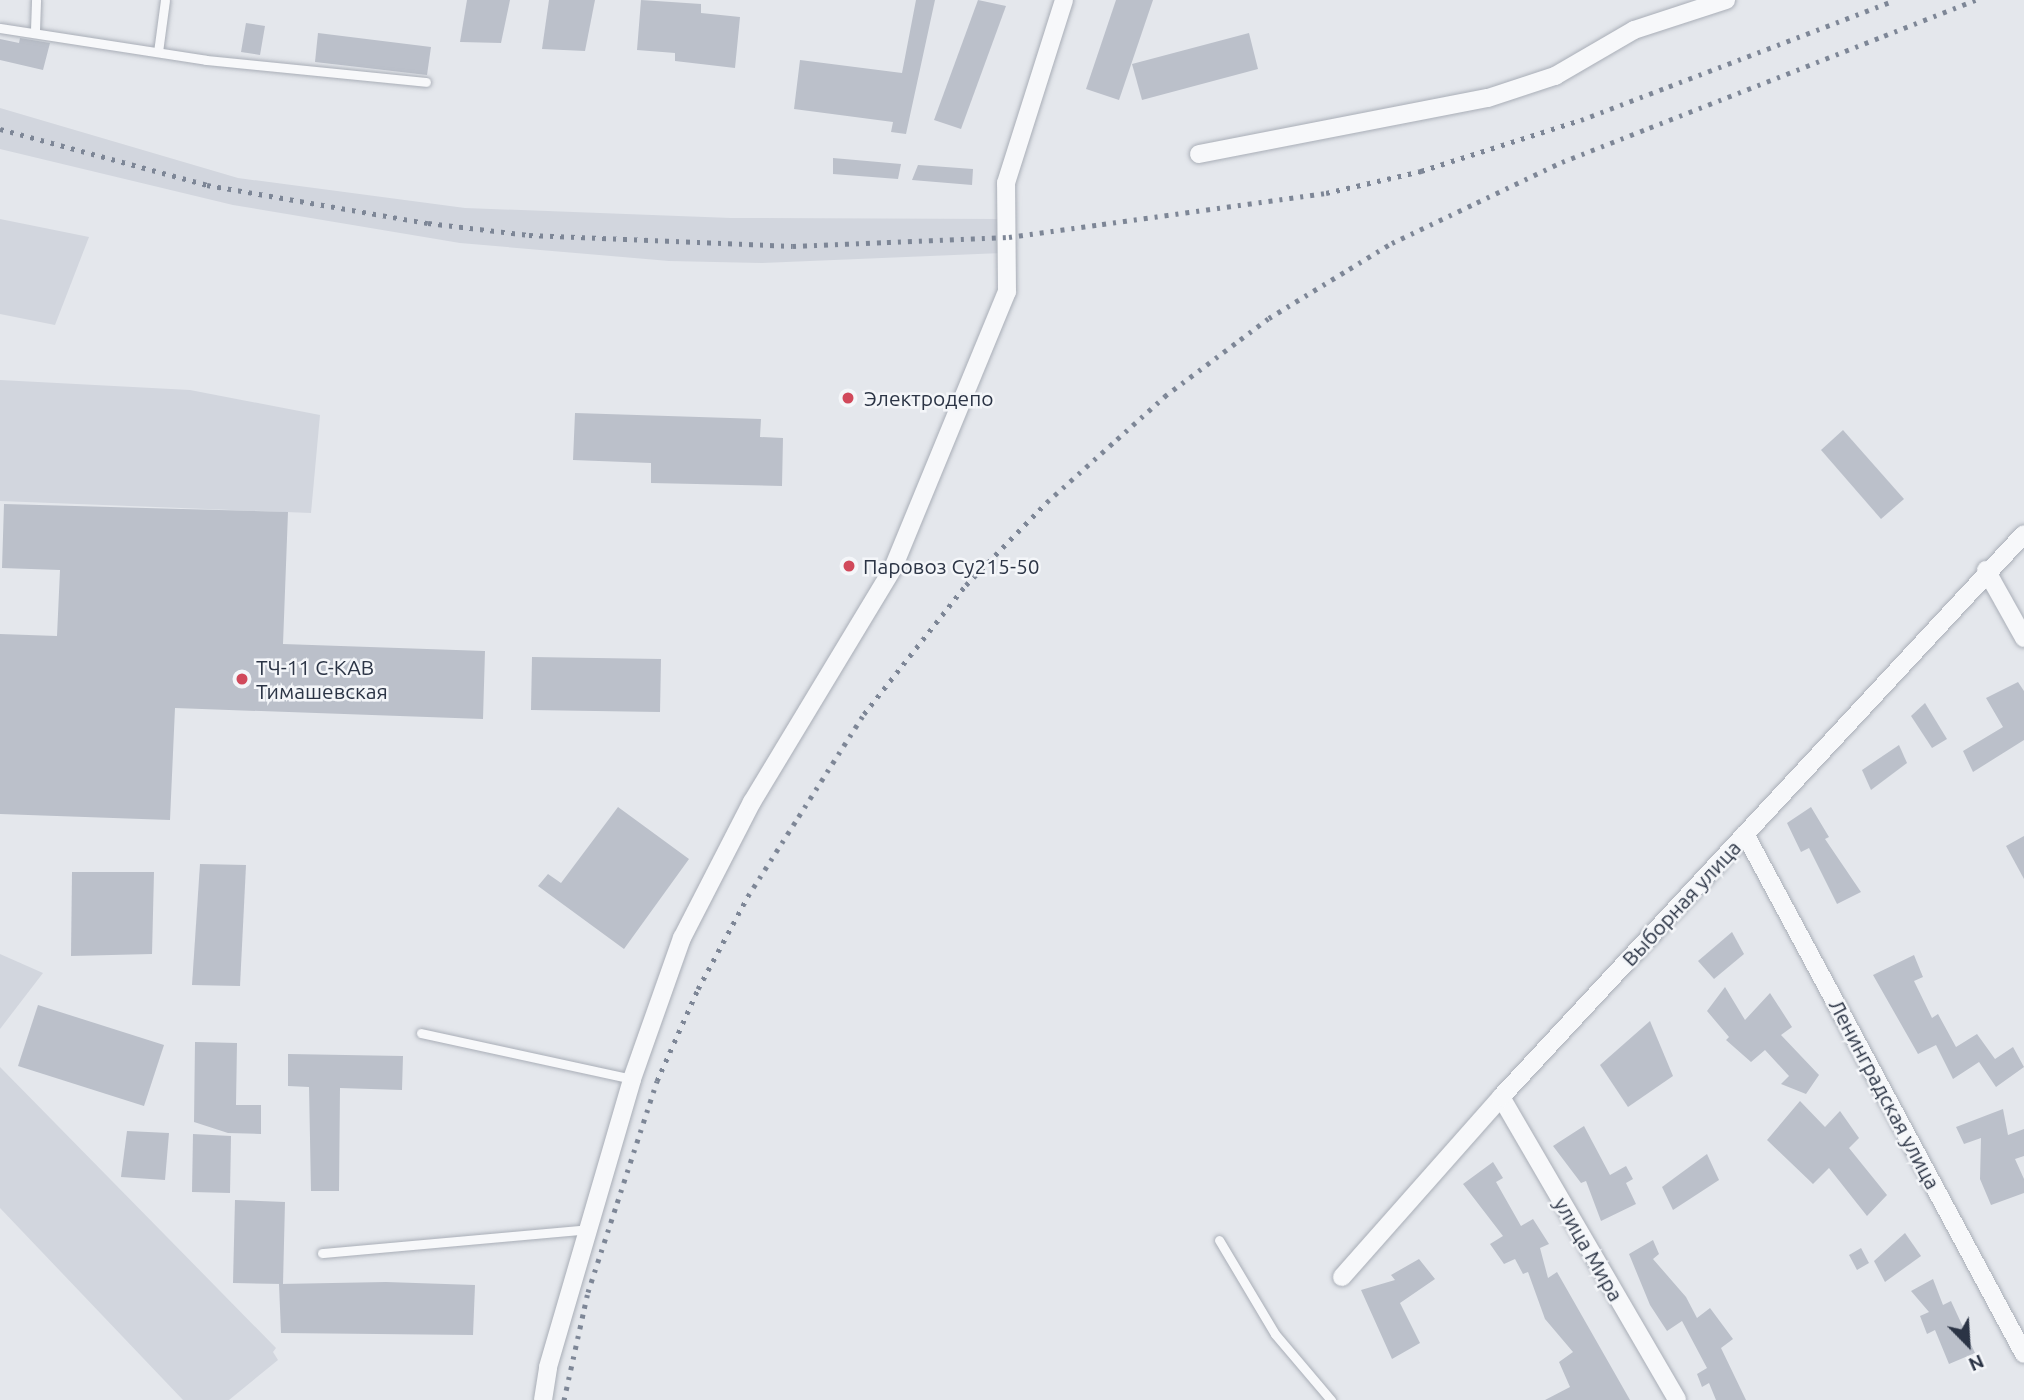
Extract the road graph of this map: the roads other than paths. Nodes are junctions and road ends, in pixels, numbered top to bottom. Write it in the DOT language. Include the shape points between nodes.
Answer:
graph roads {
  1 [pos="36,0"];
  2 [pos="165,0"];
  3 [pos="1064,0"];
  4 [pos="1726,0"];
  5 [pos="0,27"];
  6 [pos="35,30"];
  7 [pos="158,52"];
  8 [pos="426,82"];
  9 [pos="1199,154"];
  10 [pos="2024,534"];
  11 [pos="1986,570"];
  12 [pos="2024,638"];
  13 [pos="1745,834"];
  14 [pos="421,1032"];
  15 [pos="632,1079"];
  16 [pos="1501,1097"];
  17 [pos="591,1228"];
  18 [pos="1219,1240"];
  19 [pos="323,1253"];
  20 [pos="1342,1277"];
  21 [pos="2024,1354"];
  22 [pos="543,1400"];
  23 [pos="1331,1400"];
  24 [pos="1677,1400"];
  1 -- 6 [label="lane"];
  2 -- 7 [label="lane"];
  3 -- 15 [label="street" via="1006,183 1007,292 932,466 922,506 893,568 718,862 682,938"];
  4 -- 9 [label="street" via="1634,30 1555,75 1488,98"];
  5 -- 6 [label="lane"];
  6 -- 7 [label="lane"];
  7 -- 8 [label="lane"];
  10 -- 11 [label="street, Выборная улица"];
  11 -- 12 [label="street"];
  11 -- 13 [label="street, Выборная улица"];
  13 -- 16 [label="street, Выборная улица"];
  13 -- 21 [label="street, Ленинградская улица"];
  14 -- 15 [label="lane"];
  15 -- 17 [label="street"];
  16 -- 20 [label="street, Выборная улица"];
  16 -- 24 [label="street, улица Мира"];
  17 -- 19 [label="lane"];
  17 -- 22 [label="street" via="548,1367"];
  18 -- 23 [label="lane" via="1275,1334"];
}
